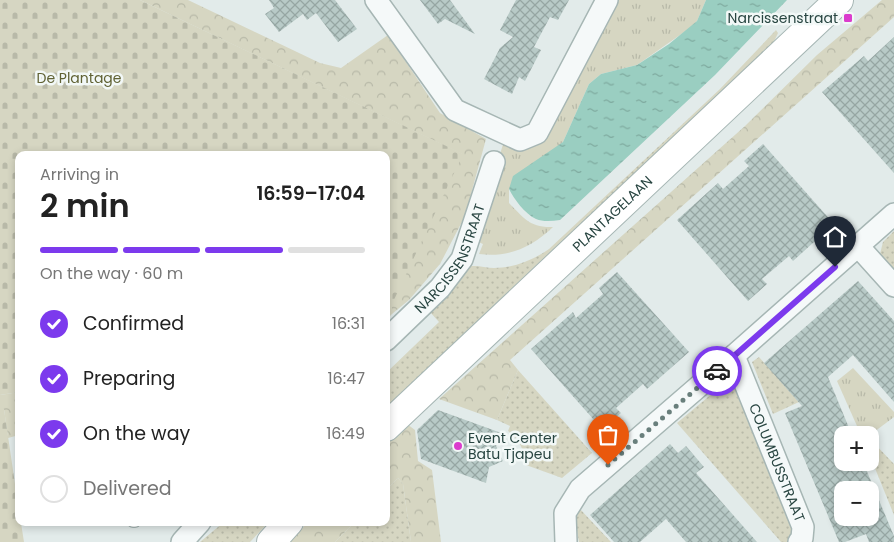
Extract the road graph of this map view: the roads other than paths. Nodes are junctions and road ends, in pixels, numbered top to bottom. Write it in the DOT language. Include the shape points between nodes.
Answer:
graph roads {
  1 [pos="376,0"];
  2 [pos="607,0"];
  3 [pos="839,0"];
  4 [pos="494,162"];
  5 [pos="894,214"];
  6 [pos="858,246"];
  7 [pos="894,286"];
  8 [pos="390,336"];
  9 [pos="734,356"];
  10 [pos="390,423"];
  11 [pos="196,526"];
  12 [pos="285,526"];
  13 [pos="182,542"];
  14 [pos="271,542"];
  15 [pos="566,542"];
  16 [pos="799,542"];
  1 -- 2 [label="street" via="455,110 520,140 537,133"];
  3 -- 10 [label="main road, PLANTAGELAAN"];
  4 -- 8 [label="street, NARCISSENSTRAAT" via="462,259 440,288"];
  5 -- 6 [label="street"];
  6 -- 7 [label="street"];
  6 -- 9 [label="street"];
  9 -- 15 [label="street" via="580,489 565,513"];
  9 -- 16 [label="street, COLUMBUSSTRAAT" via="803,528"];
  11 -- 13 [label="street"];
  12 -- 14 [label="main road"];
}
